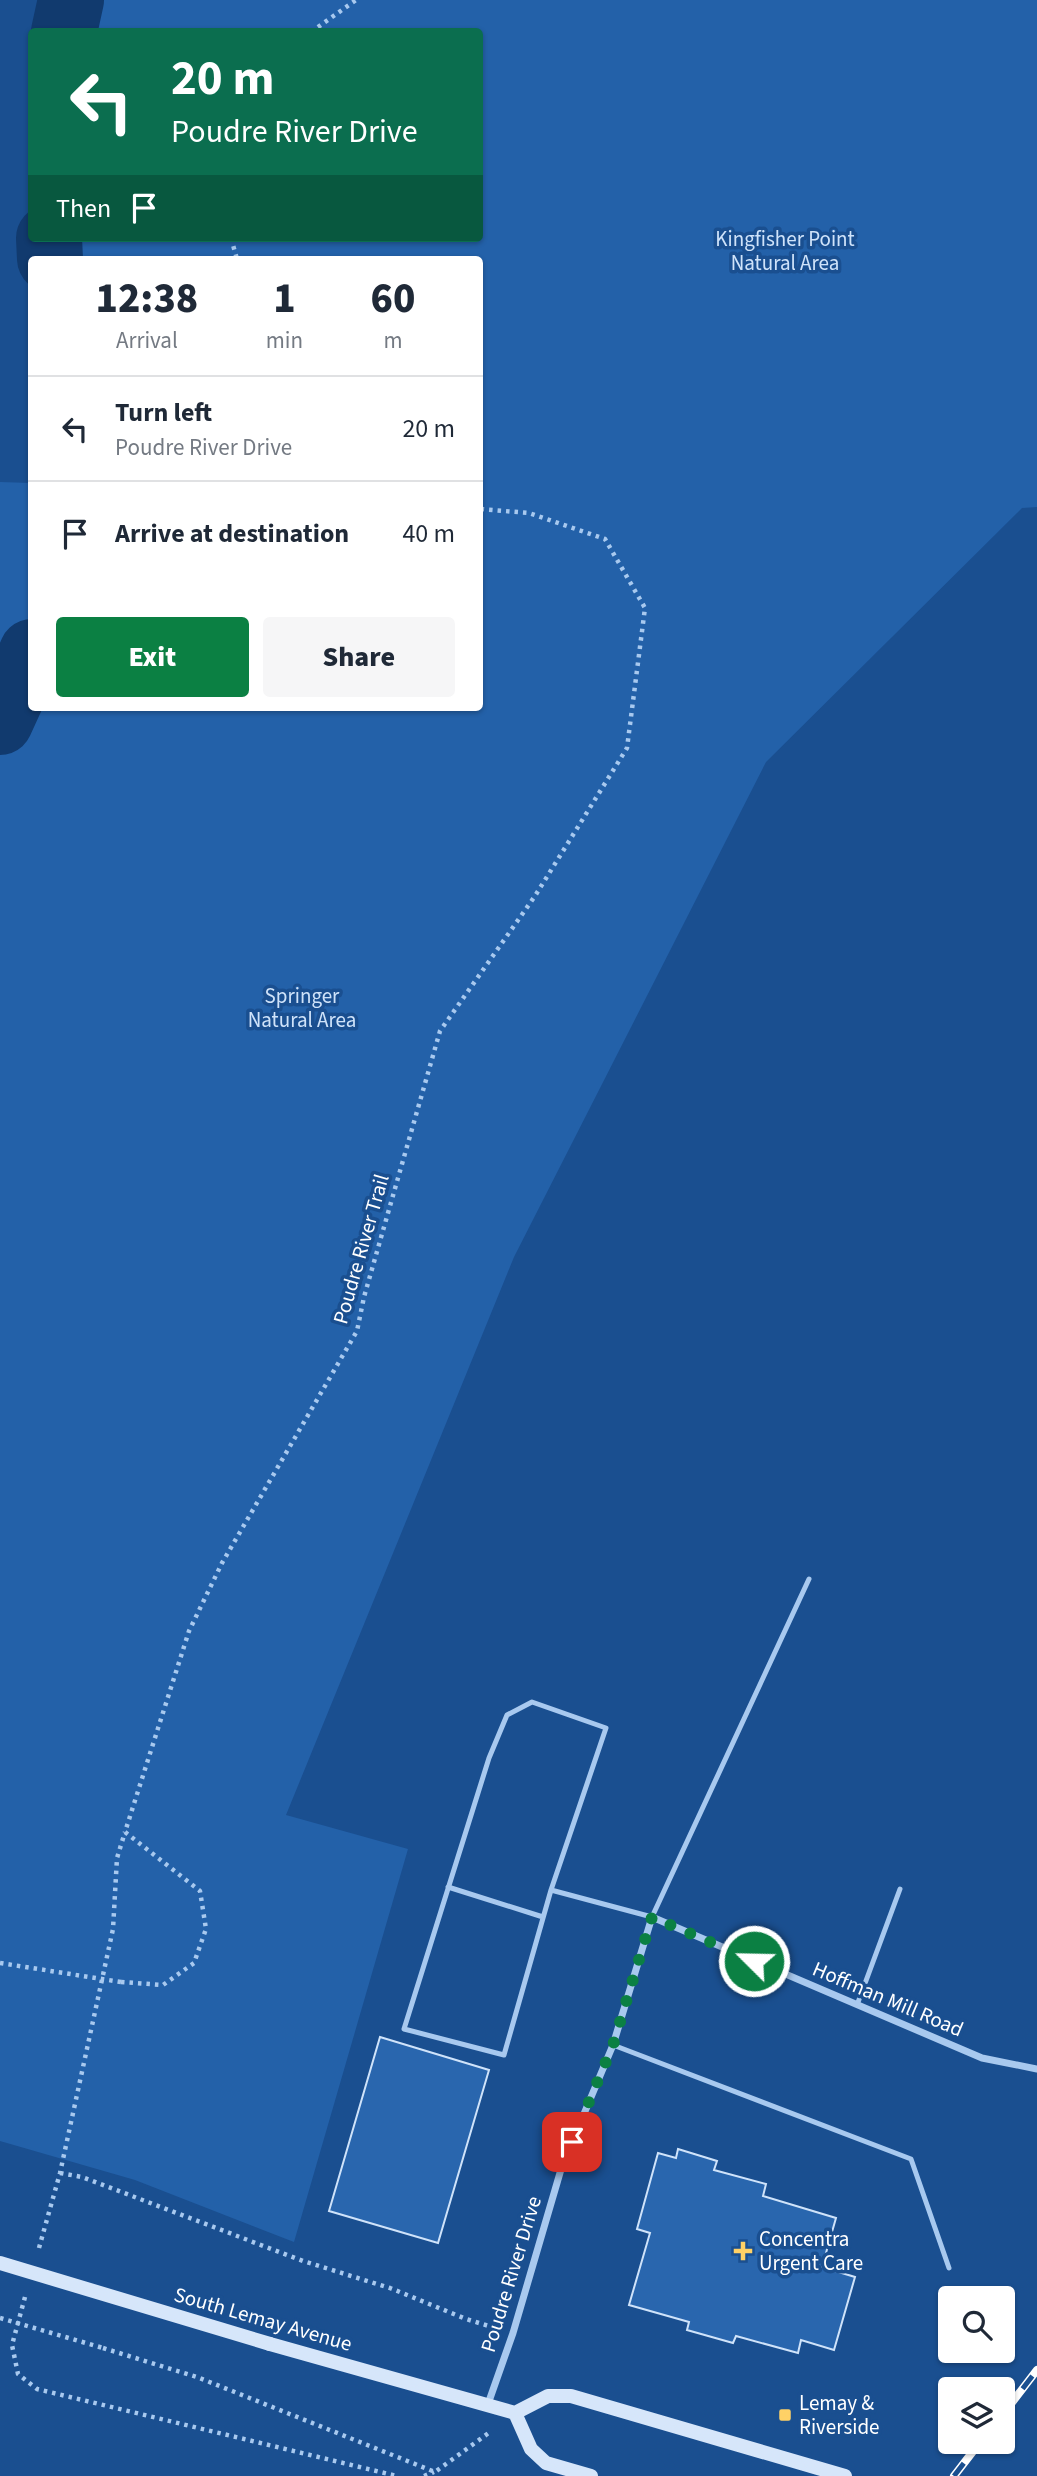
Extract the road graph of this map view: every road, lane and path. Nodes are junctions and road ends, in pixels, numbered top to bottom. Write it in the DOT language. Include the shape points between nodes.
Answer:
graph roads {
  1 [pos="356,0"];
  2 [pos="317,28"];
  3 [pos="483,509"];
  4 [pos="808,1579"];
  5 [pos="125,1832"];
  6 [pos="449,1887"];
  7 [pos="900,1889"];
  8 [pos="551,1890"];
  9 [pos="544,1917"];
  10 [pos="652,1917"];
  11 [pos="0,1963"];
  12 [pos="856,2004"];
  13 [pos="613,2045"];
  14 [pos="1037,2069"];
  15 [pos="60,2173"];
  16 [pos="37,2252"];
  17 [pos="0,2263"];
  18 [pos="949,2268"];
  19 [pos="26,2292"];
  20 [pos="0,2318"];
  21 [pos="513,2333"];
  22 [pos="488,2404"];
  23 [pos="515,2413"];
  24 [pos="435,2472"];
  25 [pos="397,2476"];
  26 [pos="424,2476"];
  27 [pos="591,2476"];
  28 [pos="845,2476"];
  1 -- 2 [label="path"];
  3 -- 5 [label="path, Poudre River Trail" via="529,513 605,539 645,608 627,748 535,896 440,1031 357,1331 222,1563 189,1632"];
  4 -- 10 [label="lane"];
  5 -- 11 [label="path, bridge" via="200,1891 206,1929 194,1963 163,1984"];
  5 -- 15 [label="path, Poudre River Trail" via="117,1858 113,1929"];
  6 -- 8 [label="lane" via="489,1758 508,1716 532,1702 606,1728"];
  6 -- 9 [label="lane"];
  6 -- 9 [label="lane" via="404,2029 504,2055"];
  7 -- 12 [label="lane"];
  8 -- 9 [label="lane"];
  8 -- 10 [label="lane"];
  10 -- 12 [label="street, Hoffman Mill Road"];
  10 -- 13 [label="street, Poudre River Drive"];
  12 -- 14 [label="street, Hoffman Mill Road" via="982,2058"];
  13 -- 18 [label="lane" via="911,2159"];
  13 -- 21 [label="street, Poudre River Drive" via="562,2166"];
  15 -- 16 [label="path, Poudre River Trail"];
  15 -- 21 [label="path"];
  17 -- 22 [label="main road, South Lemay Avenue, bridge"];
  19 -- 25 [label="path" via="12,2345 18,2374 37,2389"];
  20 -- 24 [label="path, bridge" via="197,2377"];
  21 -- 22 [label="street, Poudre River Drive"];
  22 -- 23 [label="main road, South Lemay Avenue"];
  23 -- 24 [label="path"];
  23 -- 27 [label="main road" via="531,2449 545,2463"];
  23 -- 28 [label="main road" via="548,2396 571,2396"];
  24 -- 26 [label="path"];
}
